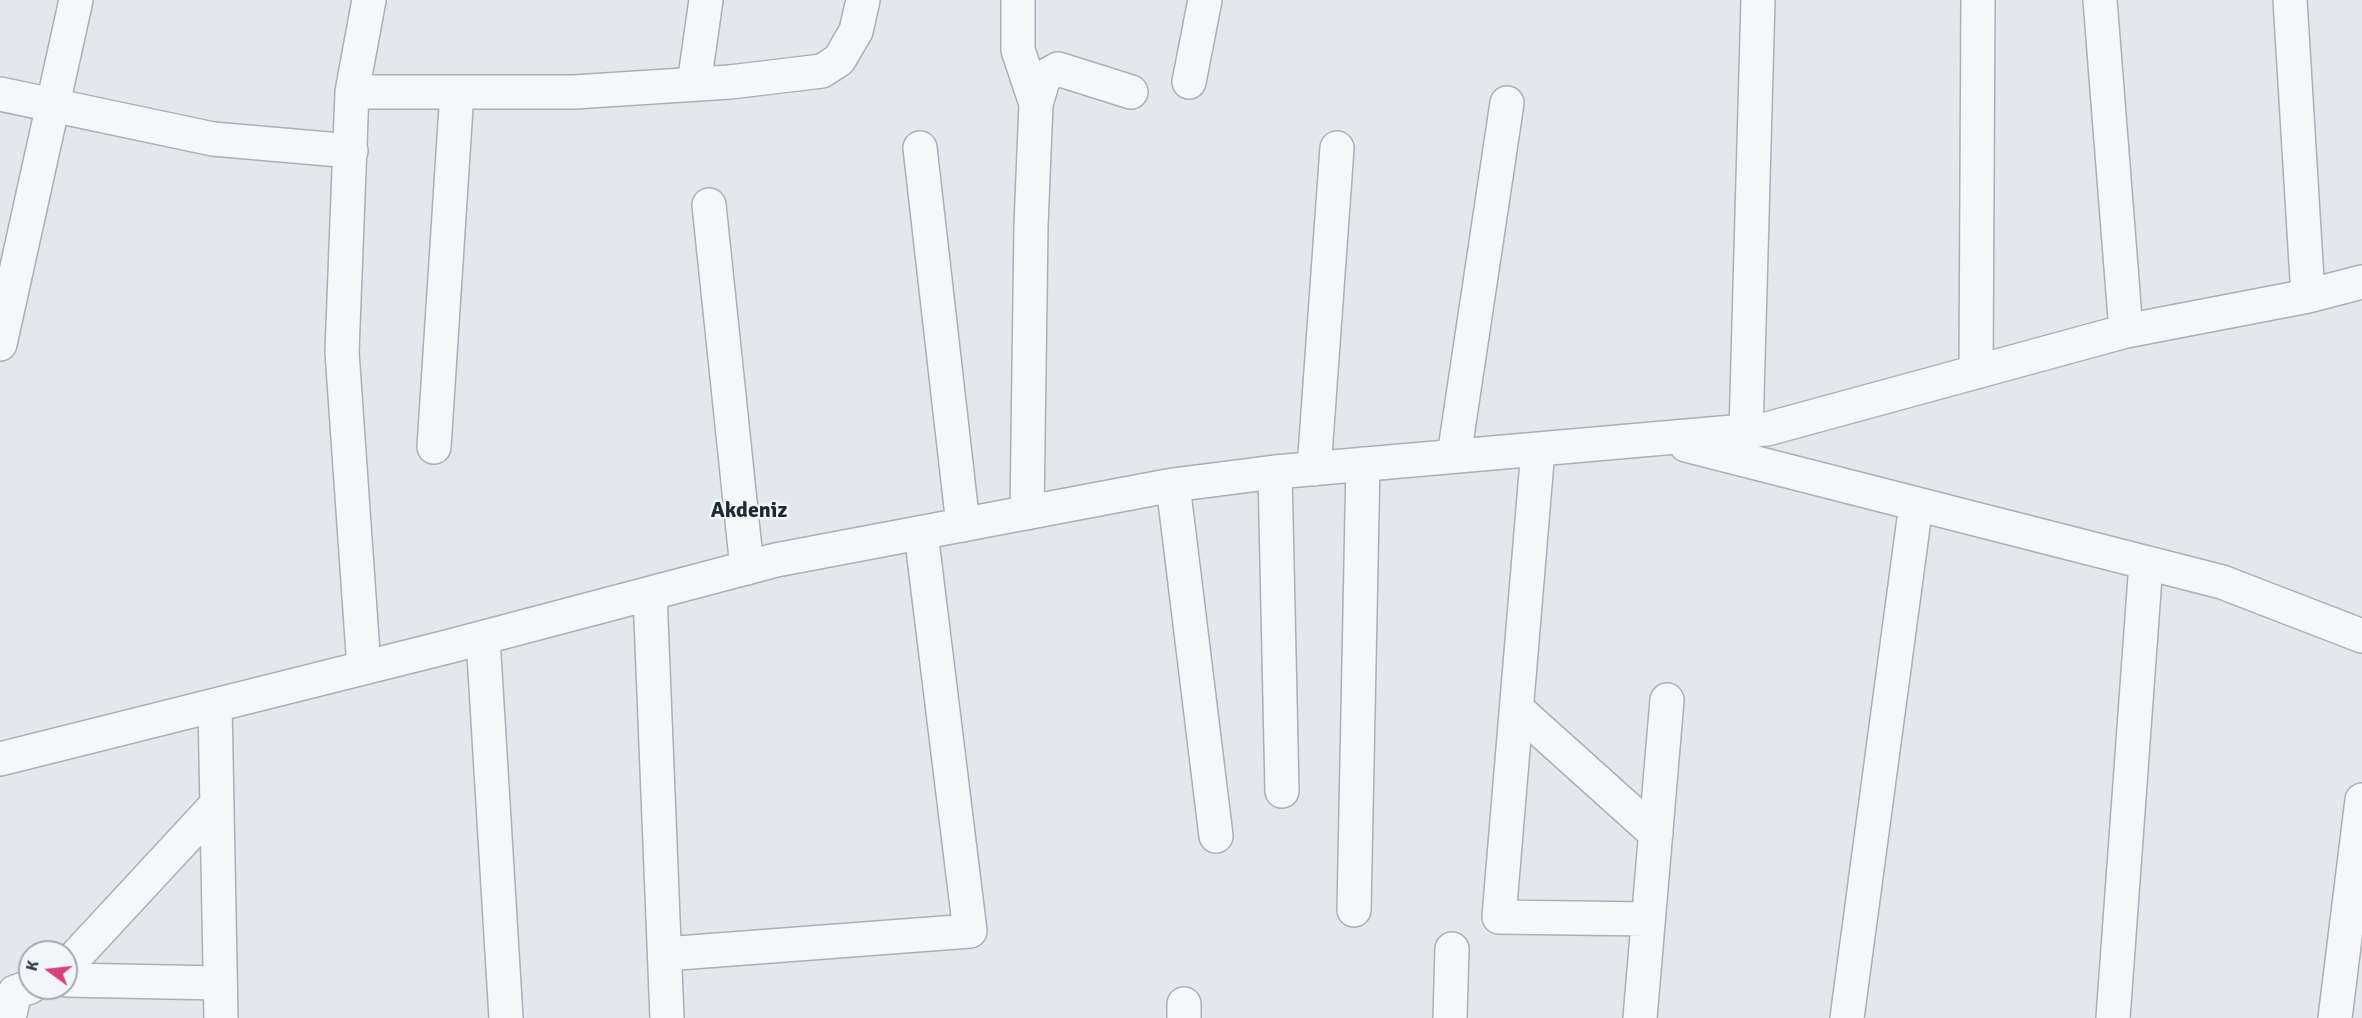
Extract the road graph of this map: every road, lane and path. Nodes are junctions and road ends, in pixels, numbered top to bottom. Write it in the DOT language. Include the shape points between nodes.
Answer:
graph roads {
  1 [pos="76,0"];
  2 [pos="369,0"];
  3 [pos="706,0"];
  4 [pos="863,0"];
  5 [pos="1018,0"];
  6 [pos="1205,0"];
  7 [pos="1758,0"];
  8 [pos="1978,0"];
  9 [pos="2100,0"];
  10 [pos="2290,0"];
  11 [pos="1189,82"];
  12 [pos="694,84"];
  13 [pos="352,92"];
  14 [pos="457,92"];
  15 [pos="1131,92"];
  16 [pos="0,94"];
  17 [pos="1507,103"];
  18 [pos="1036,104"];
  19 [pos="54,106"];
  20 [pos="920,148"];
  21 [pos="1337,148"];
  22 [pos="351,151"];
  23 [pos="709,205"];
  24 [pos="2362,282"];
  25 [pos="2308,296"];
  26 [pos="2126,331"];
  27 [pos="0,344"];
  28 [pos="1976,372"];
  29 [pos="1746,432"];
  30 [pos="1662,438"];
  31 [pos="434,447"];
  32 [pos="1539,449"];
  33 [pos="1454,456"];
  34 [pos="1363,464"];
  35 [pos="1314,469"];
  36 [pos="1275,472"];
  37 [pos="1173,485"];
  38 [pos="1916,504"];
  39 [pos="1027,513"];
  40 [pos="963,525"];
  41 [pos="921,533"];
  42 [pos="2146,563"];
  43 [pos="747,568"];
  44 [pos="650,594"];
  45 [pos="2362,636"];
  46 [pos="483,638"];
  47 [pos="364,668"];
  48 [pos="1667,700"];
  49 [pos="215,705"];
  50 [pos="1516,709"];
  51 [pos="0,759"];
  52 [pos="1282,790"];
  53 [pos="2362,800"];
  54 [pos="217,804"];
  55 [pos="1656,834"];
  56 [pos="1216,836"];
  57 [pos="1354,910"];
  58 [pos="1648,920"];
  59 [pos="1452,949"];
  60 [pos="78,954"];
  61 [pos="665,954"];
  62 [pos="78,980"];
  63 [pos="220,983"];
  64 [pos="18,991"];
  65 [pos="9,1018"];
  66 [pos="221,1018"];
  67 [pos="506,1018"];
  68 [pos="667,1018"];
  69 [pos="1450,1018"];
  70 [pos="1640,1018"];
  71 [pos="1847,1018"];
  72 [pos="2113,1018"];
  73 [pos="2335,1018"];
  1 -- 19 [label="street"];
  2 -- 13 [label="street"];
  3 -- 12 [label="street"];
  4 -- 12 [label="street" via="856,31 839,60 822,71"];
  5 -- 18 [label="street" via="1018,50"];
  6 -- 11 [label="street"];
  7 -- 29 [label="street"];
  8 -- 28 [label="street"];
  9 -- 26 [label="street"];
  10 -- 25 [label="street"];
  12 -- 14 [label="street" via="574,92"];
  13 -- 14 [label="street"];
  13 -- 22 [label="street"];
  14 -- 31 [label="street"];
  15 -- 18 [label="street" via="1058,69 1044,77"];
  16 -- 19 [label="street"];
  17 -- 33 [label="street"];
  18 -- 39 [label="street"];
  19 -- 22 [label="street" via="213,139"];
  19 -- 27 [label="street"];
  20 -- 40 [label="street"];
  21 -- 35 [label="street"];
  22 -- 47 [label="street" via="342,352"];
  23 -- 43 [label="street"];
  24 -- 25 [label="street"];
  25 -- 26 [label="street"];
  26 -- 28 [label="street"];
  28 -- 29 [label="street"];
  29 -- 30 [label="street"];
  30 -- 32 [label="street"];
  30 -- 38 [label="street"];
  32 -- 33 [label="street"];
  32 -- 50 [label="street"];
  33 -- 34 [label="street"];
  34 -- 35 [label="street"];
  34 -- 57 [label="street"];
  35 -- 36 [label="street"];
  36 -- 37 [label="street"];
  36 -- 52 [label="street"];
  37 -- 39 [label="street"];
  37 -- 56 [label="street"];
  38 -- 42 [label="street"];
  38 -- 71 [label="street"];
  39 -- 40 [label="street"];
  40 -- 41 [label="street"];
  41 -- 43 [label="street"];
  41 -- 61 [label="street" via="970,931"];
  42 -- 45 [label="street" via="2222,582"];
  42 -- 72 [label="street"];
  43 -- 44 [label="street"];
  44 -- 46 [label="street"];
  44 -- 61 [label="street"];
  46 -- 47 [label="street"];
  46 -- 67 [label="street"];
  47 -- 49 [label="street"];
  48 -- 55 [label="street"];
  49 -- 51 [label="street"];
  49 -- 54 [label="street"];
  50 -- 55 [label="street"];
  50 -- 58 [label="street" via="1499,917"];
  53 -- 73 [label="street"];
  54 -- 60 [label="street"];
  54 -- 63 [label="street"];
  55 -- 58 [label="street"];
  58 -- 70 [label="street"];
  59 -- 69 [label="street"];
  61 -- 68 [label="street"];
  62 -- 63 [label="street"];
  63 -- 66 [label="street"];
  64 -- 65 [label="street"];
}
